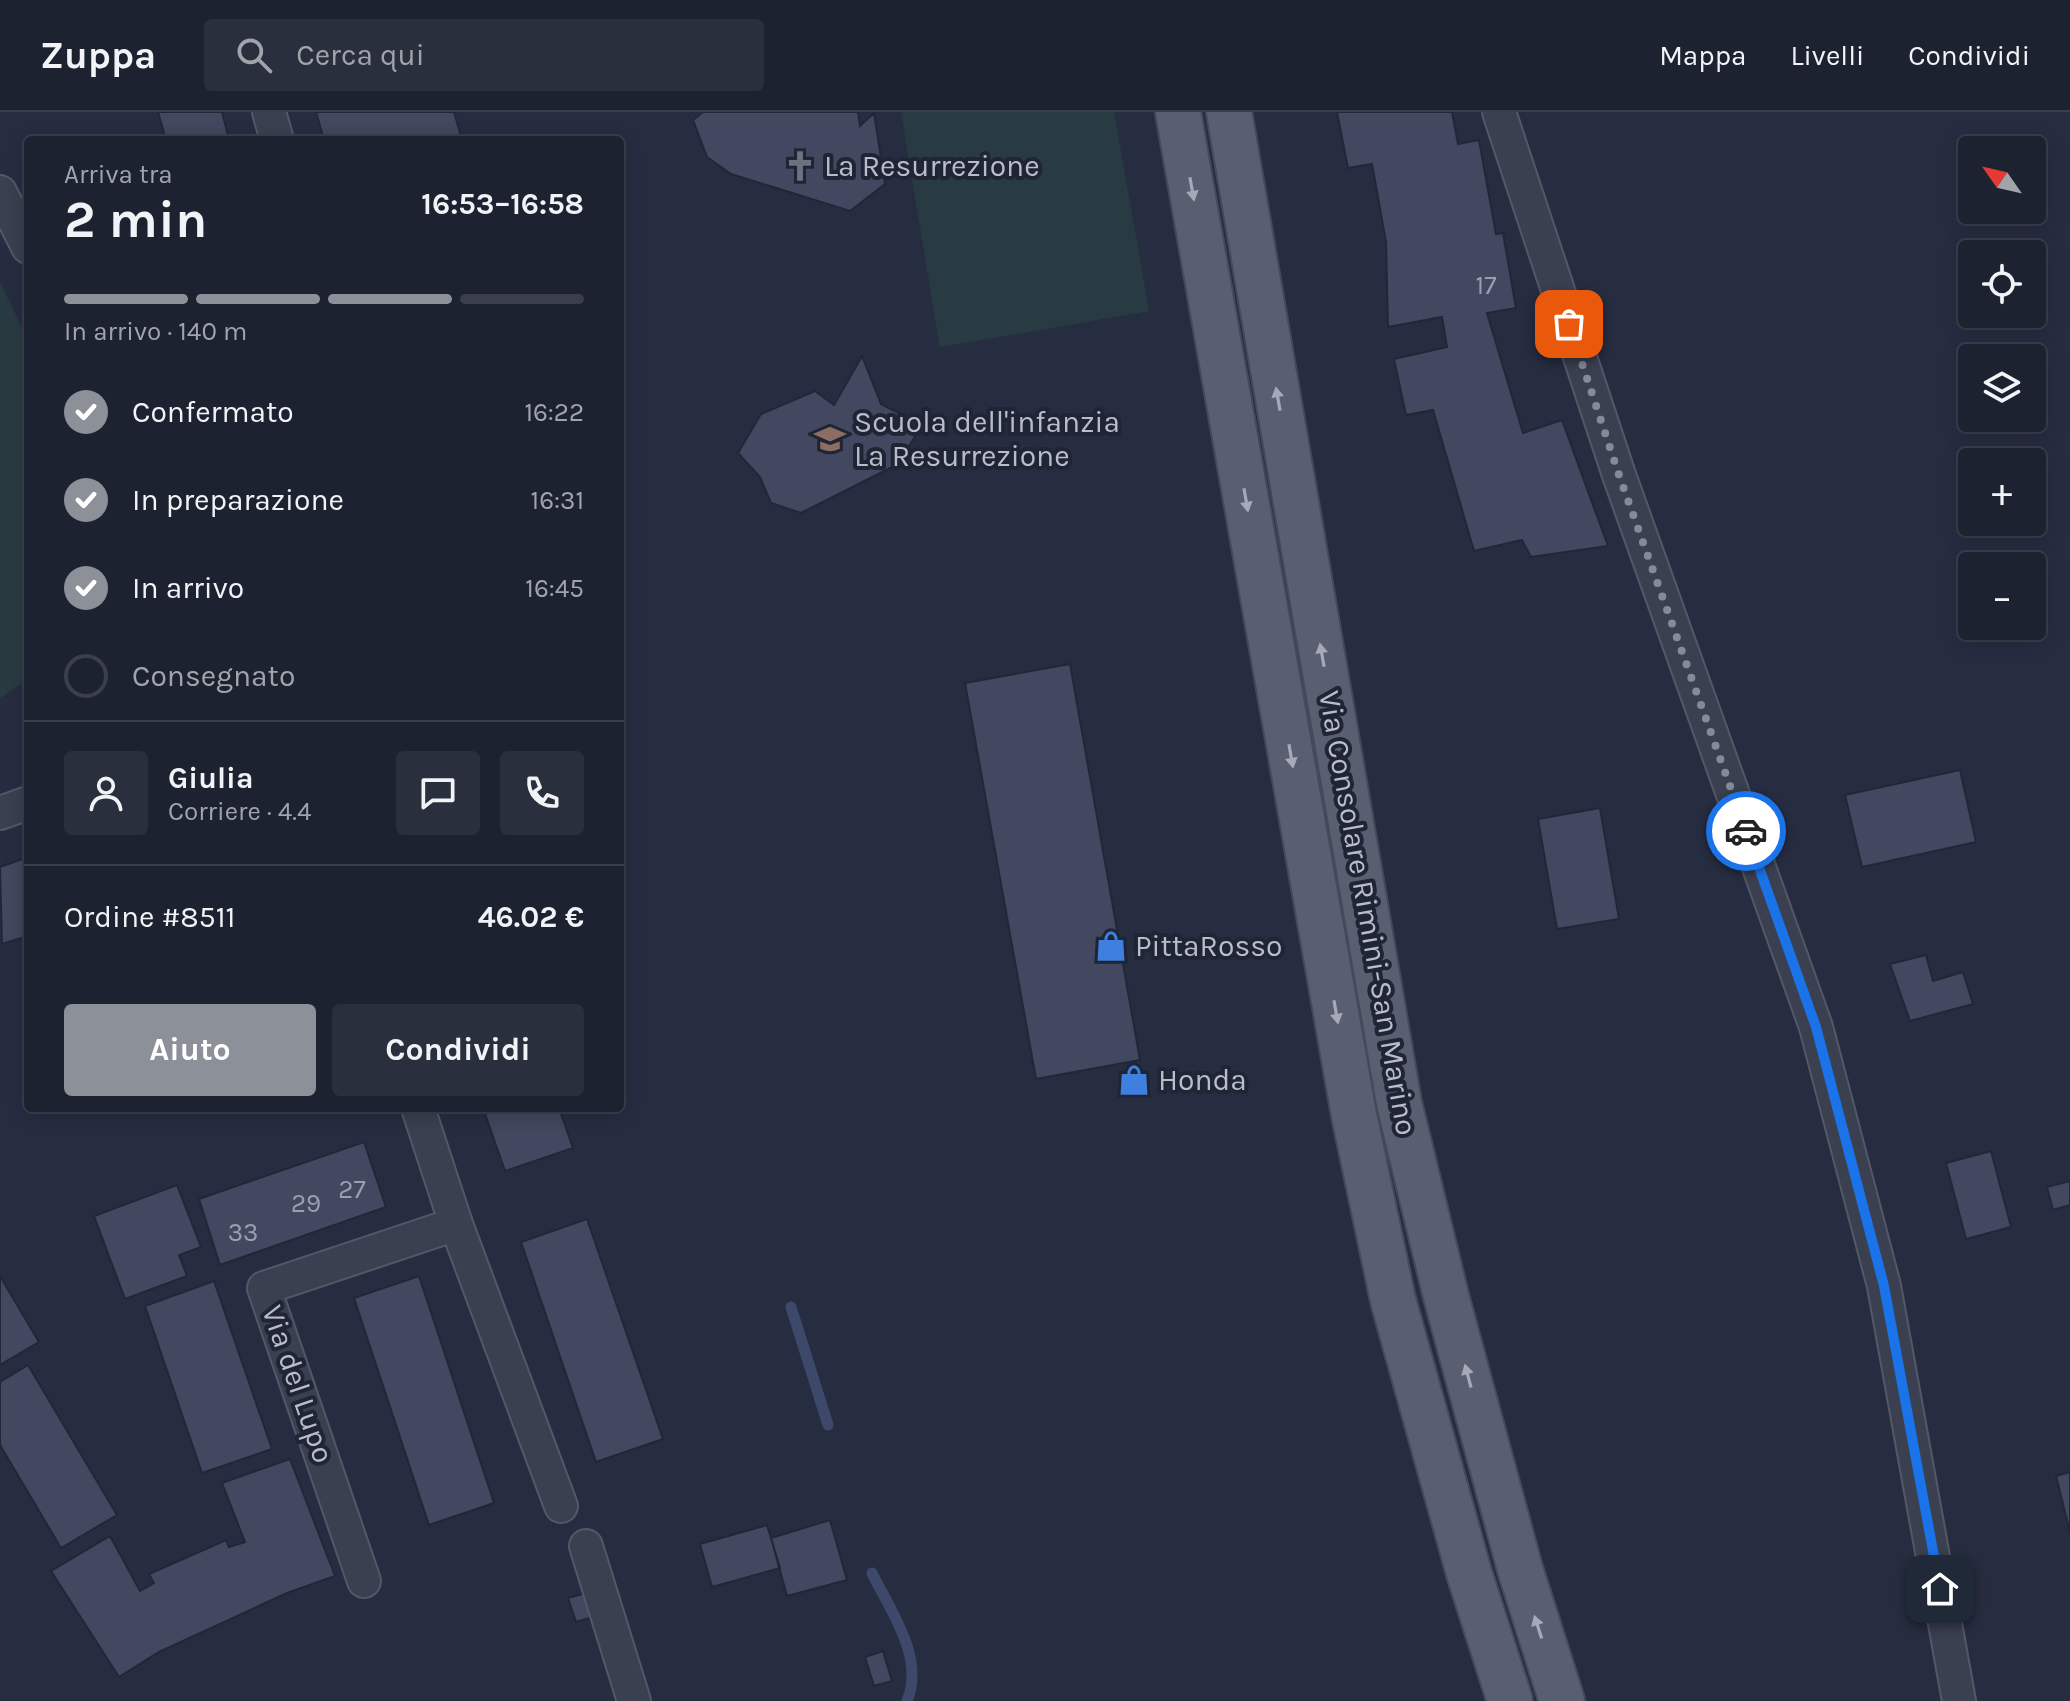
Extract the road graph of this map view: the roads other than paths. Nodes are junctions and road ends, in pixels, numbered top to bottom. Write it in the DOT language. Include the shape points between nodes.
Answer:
graph roads {
  1 [pos="269,112"];
  2 [pos="1178,112"];
  3 [pos="1229,112"];
  4 [pos="1499,112"];
  5 [pos="276,136"];
  6 [pos="0,192"];
  7 [pos="24,239"];
  8 [pos="24,804"];
  9 [pos="0,813"];
  10 [pos="419,1112"];
  11 [pos="456,1224"];
  12 [pos="561,1506"];
  13 [pos="586,1546"];
  14 [pos="364,1581"];
  15 [pos="634,1701"];
  16 [pos="1510,1701"];
  17 [pos="1562,1701"];
  18 [pos="1959,1701"];
  1 -- 5 [label="street"];
  2 -- 16 [label="main road, Via Consolare Rimini-San Marino, one-way" via="1357,1131 1393,1300"];
  17 -- 3 [label="main road, Via Consolare Rimini-San Marino, one-way" via="1520,1569 1399,1103"];
  4 -- 18 [label="street" via="1619,475 1816,1027 1884,1286"];
  6 -- 7 [label="street"];
  8 -- 9 [label="street"];
  10 -- 11 [label="street"];
  11 -- 12 [label="street"];
  11 -- 14 [label="street, Via del Lupo" via="264,1288"];
  13 -- 15 [label="street"];
}
